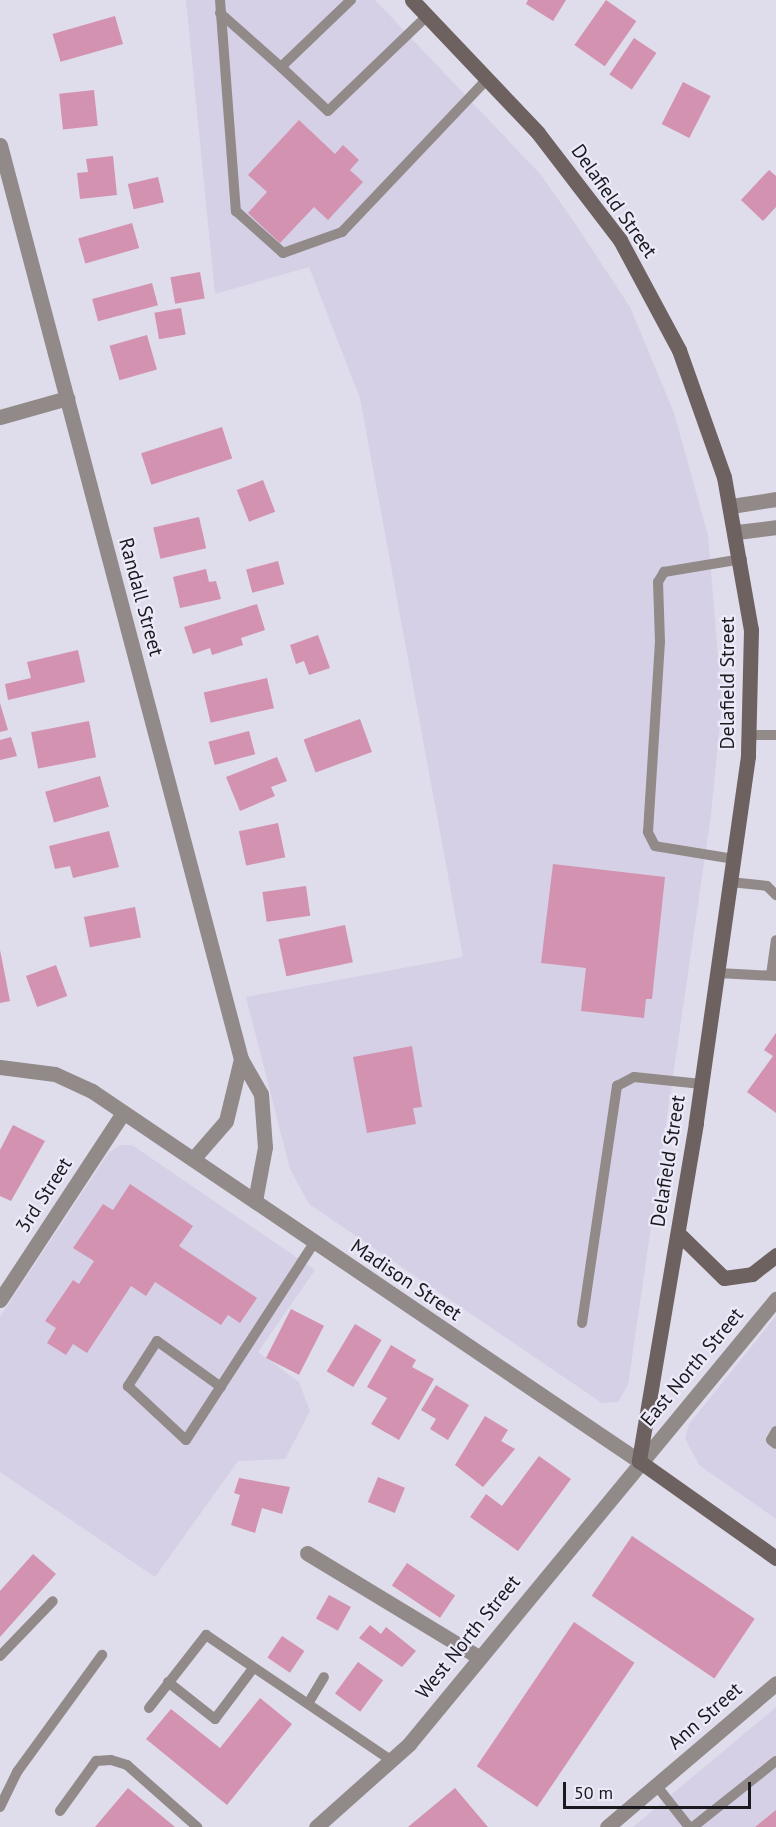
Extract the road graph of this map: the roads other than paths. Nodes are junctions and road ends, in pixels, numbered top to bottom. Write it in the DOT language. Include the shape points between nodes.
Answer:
graph roads {
  1 [pos="220,0"];
  2 [pos="351,0"];
  3 [pos="412,0"];
  4 [pos="220,13"];
  5 [pos="427,16"];
  6 [pos="281,67"];
  7 [pos="486,79"];
  8 [pos="0,145"];
  9 [pos="67,398"];
  10 [pos="0,417"];
  11 [pos="776,500"];
  12 [pos="731,506"];
  13 [pos="776,527"];
  14 [pos="737,532"];
  15 [pos="742,558"];
  16 [pos="750,735"];
  17 [pos="776,735"];
  18 [pos="734,859"];
  19 [pos="730,882"];
  20 [pos="776,895"];
  21 [pos="776,940"];
  22 [pos="718,973"];
  23 [pos="773,975"];
  24 [pos="241,1059"];
  25 [pos="0,1067"];
  26 [pos="702,1084"];
  27 [pos="123,1113"];
  28 [pos="193,1159"];
  29 [pos="255,1202"];
  30 [pos="678,1233"];
  31 [pos="314,1243"];
  32 [pos="776,1255"];
  33 [pos="776,1299"];
  34 [pos="0,1300"];
  35 [pos="582,1323"];
  36 [pos="221,1387"];
  37 [pos="776,1431"];
  38 [pos="776,1444"];
  39 [pos="639,1461"];
  40 [pos="307,1553"];
  41 [pos="776,1558"];
  42 [pos="53,1601"];
  43 [pos="102,1655"];
  44 [pos="0,1656"];
  45 [pos="479,1657"];
  46 [pos="251,1671"];
  47 [pos="324,1677"];
  48 [pos="168,1682"];
  49 [pos="776,1683"];
  50 [pos="309,1702"];
  51 [pos="149,1708"];
  52 [pos="392,1761"];
  53 [pos="776,1761"];
  54 [pos="656,1785"];
  55 [pos="0,1807"];
  56 [pos="60,1811"];
  57 [pos="197,1827"];
  58 [pos="316,1827"];
  59 [pos="607,1827"];
  60 [pos="691,1827"];
  1 -- 4 [label="lane"];
  2 -- 6 [label="lane"];
  3 -- 5 [label="main road, Delafield Street"];
  4 -- 6 [label="lane"];
  4 -- 7 [label="lane" via="236,211 283,253 342,232"];
  5 -- 6 [label="lane" via="328,111"];
  5 -- 7 [label="main road, Delafield Street"];
  7 -- 12 [label="main road, Delafield Street" via="584,188 658,304 703,407"];
  8 -- 9 [label="street, Randall Street"];
  9 -- 10 [label="street"];
  9 -- 24 [label="street, Randall Street"];
  11 -- 12 [label="street"];
  12 -- 14 [label="main road, Delafield Street"];
  13 -- 14 [label="street"];
  14 -- 15 [label="main road, Delafield Street"];
  15 -- 16 [label="main road, Delafield Street" via="751,630"];
  15 -- 18 [label="lane" via="664,572 658,582 660,642 648,832 655,846"];
  16 -- 17 [label="lane"];
  16 -- 18 [label="main road, Delafield Street"];
  18 -- 19 [label="main road, Delafield Street"];
  19 -- 20 [label="lane" via="767,886"];
  19 -- 22 [label="main road, Delafield Street"];
  21 -- 23 [label="lane"];
  22 -- 23 [label="lane"];
  22 -- 26 [label="main road, Delafield Street"];
  24 -- 28 [label="street, Randall Street" via="226,1121"];
  24 -- 29 [label="street, Randall Street" via="261,1094 265,1114 265,1147"];
  25 -- 27 [label="street, Madison Street" via="55,1074"];
  26 -- 30 [label="main road, Delafield Street"];
  26 -- 35 [label="lane" via="634,1077 617,1086"];
  27 -- 28 [label="street, Madison Street"];
  27 -- 34 [label="street, 3rd Street"];
  28 -- 29 [label="street, Madison Street"];
  29 -- 31 [label="street, Madison Street"];
  30 -- 32 [label="main road" via="724,1278 752,1274"];
  30 -- 39 [label="main road, Delafield Street"];
  31 -- 36 [label="lane"];
  31 -- 39 [label="street, Madison Street"];
  33 -- 39 [label="street, East North Street"];
  36 -- 36 [label="lane" via="157,1341 128,1386 186,1440"];
  37 -- 38 [label="lane" via="771,1440"];
  39 -- 41 [label="main road, Madison Street"];
  39 -- 45 [label="street, West North Street"];
  40 -- 45 [label="street"];
  42 -- 44 [label="lane"];
  43 -- 55 [label="lane" via="17,1772"];
  45 -- 52 [label="street, West North Street"];
  46 -- 48 [label="lane" via="206,1635"];
  46 -- 48 [label="lane" via="214,1719"];
  46 -- 50 [label="lane"];
  47 -- 50 [label="lane"];
  48 -- 51 [label="lane"];
  49 -- 54 [label="street, Ann Street"];
  50 -- 52 [label="lane"];
  52 -- 58 [label="street, West North Street"];
  53 -- 60 [label="lane"];
  54 -- 59 [label="street, Ann Street"];
  54 -- 60 [label="lane"];
  56 -- 57 [label="lane" via="96,1761 111,1760 127,1765"];
}
